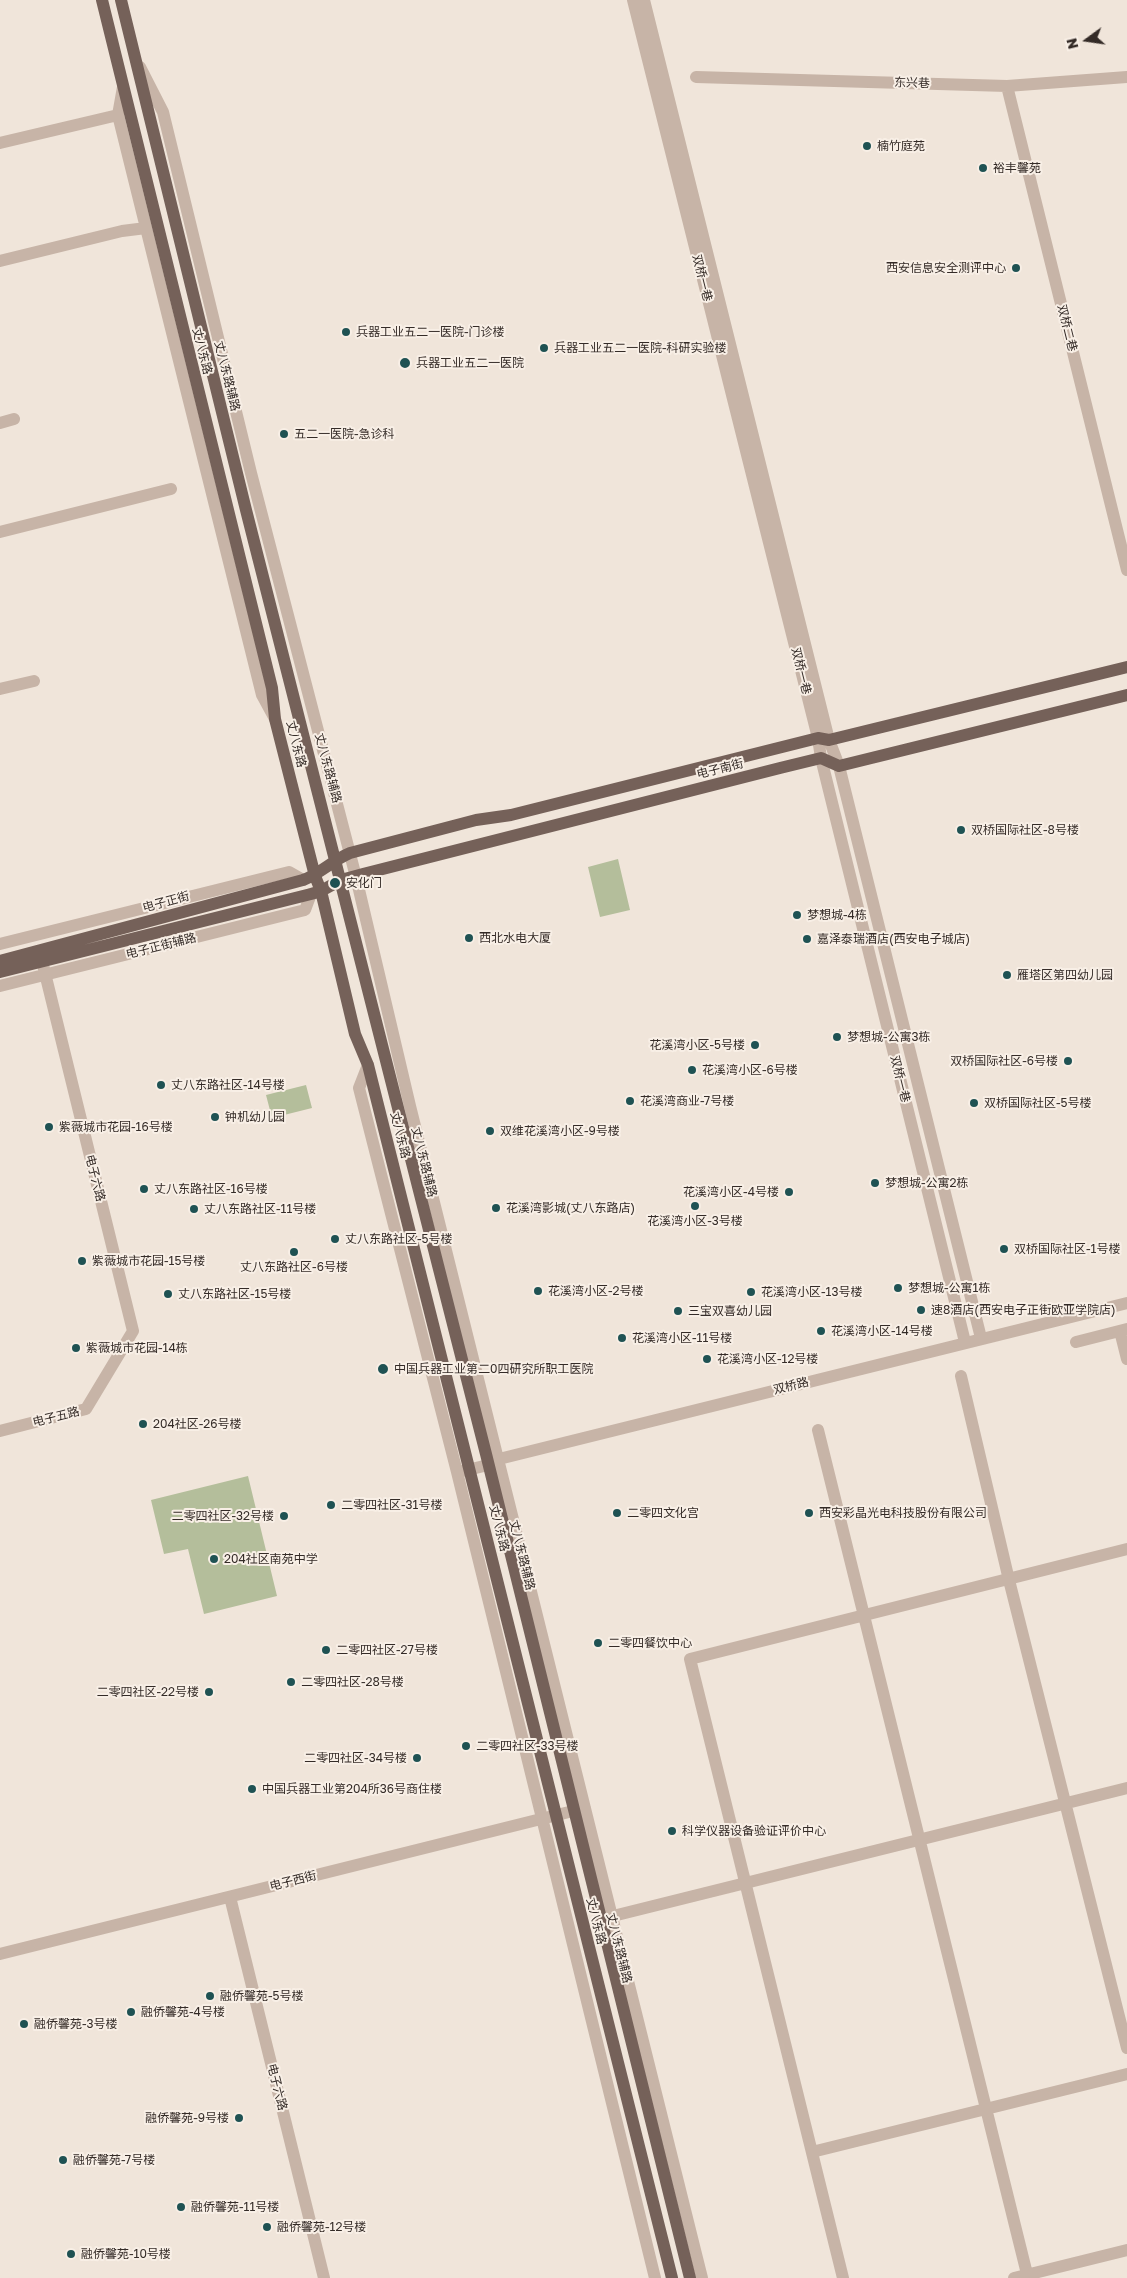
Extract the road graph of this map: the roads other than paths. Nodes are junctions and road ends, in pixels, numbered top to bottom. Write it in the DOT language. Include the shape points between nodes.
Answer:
graph roads {
  1 [pos="102,0"];
  2 [pos="120,0"];
  3 [pos="633,0"];
  4 [pos="644,0"];
  5 [pos="132,51"];
  6 [pos="696,77"];
  7 [pos="1127,77"];
  8 [pos="1007,86"];
  9 [pos="123,87"];
  10 [pos="118,115"];
  11 [pos="0,143"];
  12 [pos="146,228"];
  13 [pos="0,261"];
  14 [pos="222,355"];
  15 [pos="209,359"];
  16 [pos="14,419"];
  17 [pos="0,423"];
  18 [pos="171,489"];
  19 [pos="0,532"];
  20 [pos="1127,570"];
  21 [pos="1127,667"];
  22 [pos="34,681"];
  23 [pos="0,689"];
  24 [pos="1127,695"];
  25 [pos="275,720"];
  26 [pos="824,739"];
  27 [pos="821,758"];
  28 [pos="839,766"];
  29 [pos="350,853"];
  30 [pos="335,860"];
  31 [pos="356,877"];
  32 [pos="308,878"];
  33 [pos="341,880"];
  34 [pos="316,893"];
  35 [pos="0,944"];
  36 [pos="0,961"];
  37 [pos="42,961"];
  38 [pos="0,972"];
  39 [pos="45,974"];
  40 [pos="0,986"];
  41 [pos="368,1065"];
  42 [pos="391,1157"];
  43 [pos="378,1160"];
  44 [pos="1127,1303"];
  45 [pos="1124,1330"];
  46 [pos="981,1338"];
  47 [pos="965,1342"];
  48 [pos="1076,1342"];
  49 [pos="1127,1359"];
  50 [pos="960,1376"];
  51 [pos="100,1387"];
  52 [pos="0,1430"];
  53 [pos="818,1430"];
  54 [pos="493,1462"];
  55 [pos="470,1469"];
  56 [pos="457,1472"];
  57 [pos="1127,1549"];
  58 [pos="1009,1580"];
  59 [pos="863,1616"];
  60 [pos="1127,1788"];
  61 [pos="1065,1804"];
  62 [pos="579,1810"];
  63 [pos="556,1816"];
  64 [pos="542,1820"];
  65 [pos="919,1840"];
  66 [pos="745,1884"];
  67 [pos="230,1897"];
  68 [pos="606,1918"];
  69 [pos="0,1954"];
  70 [pos="1127,2048"];
  71 [pos="1127,2074"];
  72 [pos="986,2109"];
  73 [pos="812,2152"];
  74 [pos="1127,2250"];
  75 [pos="1028,2276"];
  76 [pos="324,2278"];
  77 [pos="655,2278"];
  78 [pos="672,2278"];
  79 [pos="690,2278"];
  80 [pos="702,2278"];
  81 [pos="843,2278"];
  82 [pos="1014,2278"];
  1 -- 9 [label="main road, 丈八东路"];
  2 -- 5 [label="main road, 丈八东路"];
  3 -- 26 [label="street, 双桥一巷"];
  4 -- 26 [label="street, 双桥一巷"];
  5 -- 14 [label="street, 丈八东路辅路" via="163,112"];
  5 -- 15 [label="main road, 丈八东路"];
  6 -- 8 [label="street, 东兴巷"];
  7 -- 8 [label="street, 东兴巷"];
  8 -- 20 [label="street, 双桥二巷"];
  9 -- 10 [label="street"];
  9 -- 25 [label="main road, 丈八东路" via="272,688"];
  10 -- 11 [label="street"];
  10 -- 12 [label="street"];
  12 -- 13 [label="street"];
  12 -- 25 [label="street" via="262,695"];
  14 -- 15 [label="street"];
  14 -- 29 [label="street, 丈八东路辅路"];
  15 -- 30 [label="main road, 丈八东路"];
  16 -- 17 [label="street"];
  18 -- 19 [label="street"];
  21 -- 26 [label="main road, 电子南街"];
  22 -- 23 [label="street"];
  24 -- 28 [label="main road"];
  25 -- 32 [label="main road, 丈八东路"];
  26 -- 27 [label="street, 双桥一巷"];
  26 -- 28 [label="street, 双桥一巷"];
  26 -- 29 [label="main road, 电子南街" via="511,815 476,820"];
  27 -- 28 [label="main road"];
  27 -- 31 [label="main road, 电子南街"];
  27 -- 47 [label="street, 双桥一巷"];
  28 -- 46 [label="street, 双桥一巷"];
  29 -- 30 [label="main road, 电子南街"];
  29 -- 31 [label="street, 丈八东路辅路"];
  30 -- 32 [label="main road, 电子正街"];
  30 -- 33 [label="main road, 丈八东路"];
  31 -- 33 [label="main road, 电子南街"];
  31 -- 54 [label="street, 丈八东路辅路"];
  32 -- 34 [label="main road, 丈八东路"];
  32 -- 35 [label="street" via="289,872"];
  32 -- 36 [label="main road, 电子正街"];
  33 -- 34 [label="main road, 电子南街"];
  33 -- 54 [label="main road, 丈八东路"];
  34 -- 37 [label="main road"];
  34 -- 39 [label="street, 电子正街辅路" via="305,910"];
  34 -- 41 [label="main road, 丈八东路" via="355,1034"];
  37 -- 38 [label="main road"];
  37 -- 39 [label="street, 电子六路"];
  39 -- 40 [label="street, 电子正街辅路"];
  39 -- 51 [label="street, 电子六路" via="133,1332"];
  41 -- 42 [label="main road, 丈八东路"];
  41 -- 43 [label="street" via="359,1088"];
  42 -- 43 [label="street"];
  42 -- 55 [label="main road, 丈八东路"];
  43 -- 56 [label="street"];
  44 -- 46 [label="street, 双桥路"];
  45 -- 48 [label="street"];
  45 -- 49 [label="street"];
  46 -- 47 [label="street, 双桥路"];
  47 -- 54 [label="street, 双桥路"];
  50 -- 58 [label="street"];
  51 -- 52 [label="street, 电子五路" via="86,1409"];
  53 -- 59 [label="street"];
  54 -- 55 [label="street, 双桥路"];
  54 -- 62 [label="main road, 丈八东路"];
  55 -- 56 [label="street, 双桥路"];
  55 -- 63 [label="main road, 丈八东路"];
  56 -- 64 [label="street"];
  57 -- 58 [label="street"];
  58 -- 59 [label="street"];
  58 -- 61 [label="street"];
  59 -- 65 [label="street"];
  59 -- 66 [label="street" via="690,1659"];
  60 -- 61 [label="street"];
  61 -- 65 [label="street"];
  61 -- 70 [label="street"];
  62 -- 63 [label="street, 电子西街"];
  62 -- 68 [label="main road, 丈八东路"];
  63 -- 64 [label="street, 电子西街"];
  63 -- 78 [label="main road, 丈八东路"];
  64 -- 67 [label="street, 电子西街"];
  64 -- 77 [label="street"];
  65 -- 66 [label="street"];
  65 -- 72 [label="street"];
  66 -- 68 [label="street"];
  66 -- 73 [label="street"];
  67 -- 69 [label="street, 电子西街"];
  67 -- 76 [label="street, 电子六路"];
  68 -- 79 [label="main road, 丈八东路"];
  68 -- 80 [label="street, 丈八东路辅路"];
  71 -- 72 [label="street"];
  72 -- 73 [label="street"];
  72 -- 75 [label="street"];
  73 -- 81 [label="street"];
  74 -- 75 [label="street"];
  75 -- 82 [label="street"];
}
